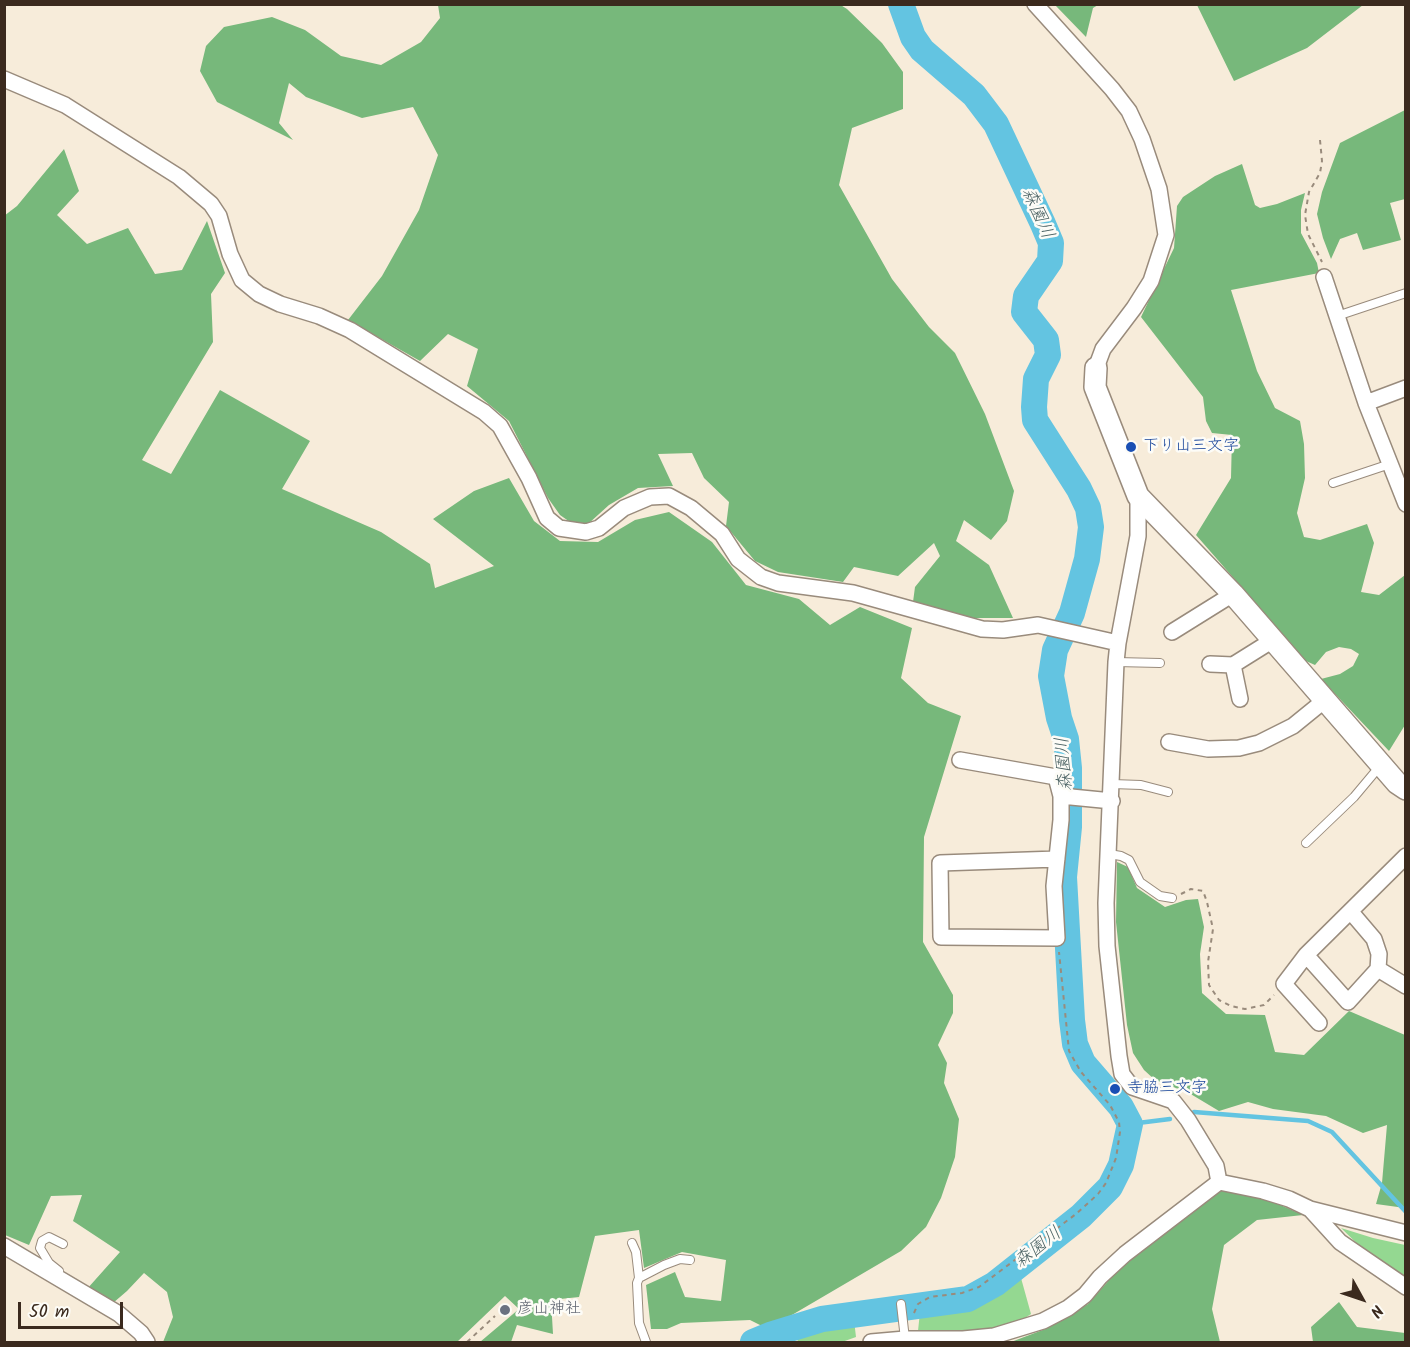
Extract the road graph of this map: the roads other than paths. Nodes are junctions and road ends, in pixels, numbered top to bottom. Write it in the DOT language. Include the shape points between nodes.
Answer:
graph roads {
  1 [pos="1035,4"];
  2 [pos="4,79"];
  3 [pos="1324,277"];
  4 [pos="1406,292"];
  5 [pos="1337,316"];
  6 [pos="1096,368"];
  7 [pos="1406,388"];
  8 [pos="1366,403"];
  9 [pos="1390,464"];
  10 [pos="1333,483"];
  11 [pos="1138,496"];
  12 [pos="1406,504"];
  13 [pos="1233,594"];
  14 [pos="1172,632"];
  15 [pos="1273,640"];
  16 [pos="1118,643"];
  17 [pos="1116,662"];
  18 [pos="1160,663"];
  19 [pos="1210,664"];
  20 [pos="1233,665"];
  21 [pos="1240,699"];
  22 [pos="1325,700"];
  23 [pos="1169,742"];
  24 [pos="960,760"];
  25 [pos="1381,765"];
  26 [pos="1112,784"];
  27 [pos="1406,789"];
  28 [pos="1168,792"];
  29 [pos="1061,796"];
  30 [pos="1112,801"];
  31 [pos="1306,843"];
  32 [pos="1109,854"];
  33 [pos="1406,856"];
  34 [pos="1057,859"];
  35 [pos="1172,898"];
  36 [pos="1351,912"];
  37 [pos="1306,955"];
  38 [pos="1378,969"];
  39 [pos="1406,986"];
  40 [pos="1319,1023"];
  41 [pos="1219,1182"];
  42 [pos="1310,1209"];
  43 [pos="1406,1233"];
  44 [pos="632,1243"];
  45 [pos="63,1244"];
  46 [pos="4,1246"];
  47 [pos="690,1260"];
  48 [pos="639,1278"];
  49 [pos="71,1287"];
  50 [pos="1406,1287"];
  51 [pos="901,1304"];
  52 [pos="905,1339"];
  53 [pos="147,1342"];
  54 [pos="646,1342"];
  55 [pos="871,1342"];
  1 -- 6 [label="street" via="1129,111 1159,189 1166,235 1151,281 1103,348"];
  2 -- 16 [label="street" via="64,105 179,177 212,204 242,280 259,294 350,330 484,412 500,426 530,478 547,518 559,528 586,532 599,528 624,508 650,497 669,496 691,507 722,534 738,559 761,577 853,593 982,629 1038,625"];
  3 -- 5 [label="street"];
  4 -- 5 [label="lane"];
  5 -- 8 [label="street"];
  6 -- 11 [label="street" via="1095,387"];
  7 -- 8 [label="street"];
  8 -- 9 [label="street"];
  9 -- 10 [label="lane"];
  9 -- 12 [label="street"];
  11 -- 13 [label="street"];
  11 -- 16 [label="street" via="1138,536"];
  13 -- 14 [label="street"];
  13 -- 15 [label="street"];
  15 -- 20 [label="street"];
  15 -- 22 [label="street"];
  16 -- 17 [label="street"];
  17 -- 18 [label="lane"];
  17 -- 26 [label="street"];
  19 -- 20 [label="street"];
  20 -- 21 [label="street"];
  22 -- 23 [label="street" via="1293,726 1259,743 1208,749"];
  22 -- 25 [label="street"];
  24 -- 29 [label="street" via="1056,777"];
  25 -- 27 [label="street"];
  25 -- 31 [label="lane"];
  26 -- 28 [label="lane" via="1141,785"];
  26 -- 30 [label="street"];
  29 -- 30 [label="street"];
  29 -- 34 [label="street"];
  30 -- 32 [label="street"];
  32 -- 35 [label="lane" via="1129,860 1140,882 1160,896"];
  32 -- 41 [label="street" via="1107,946 1122,1074 1132,1087 1173,1101 1216,1166"];
  33 -- 36 [label="street"];
  34 -- 34 [label="street" via="1057,938 941,937 940,863"];
  36 -- 37 [label="street"];
  36 -- 38 [label="street" via="1374,939"];
  37 -- 38 [label="street" via="1348,1002"];
  37 -- 40 [label="street" via="1284,984"];
  38 -- 39 [label="street"];
  41 -- 42 [label="street" via="1263,1191"];
  41 -- 52 [label="street" via="1125,1254 1085,1295 1051,1317 994,1336"];
  42 -- 43 [label="street"];
  42 -- 50 [label="street" via="1340,1242"];
  44 -- 48 [label="lane"];
  45 -- 49 [label="lane" via="49,1237 40,1248"];
  46 -- 49 [label="street"];
  47 -- 48 [label="lane" via="664,1265"];
  48 -- 54 [label="lane" via="639,1323"];
  49 -- 53 [label="street" via="119,1314"];
  51 -- 52 [label="lane"];
  52 -- 55 [label="street"];
}
